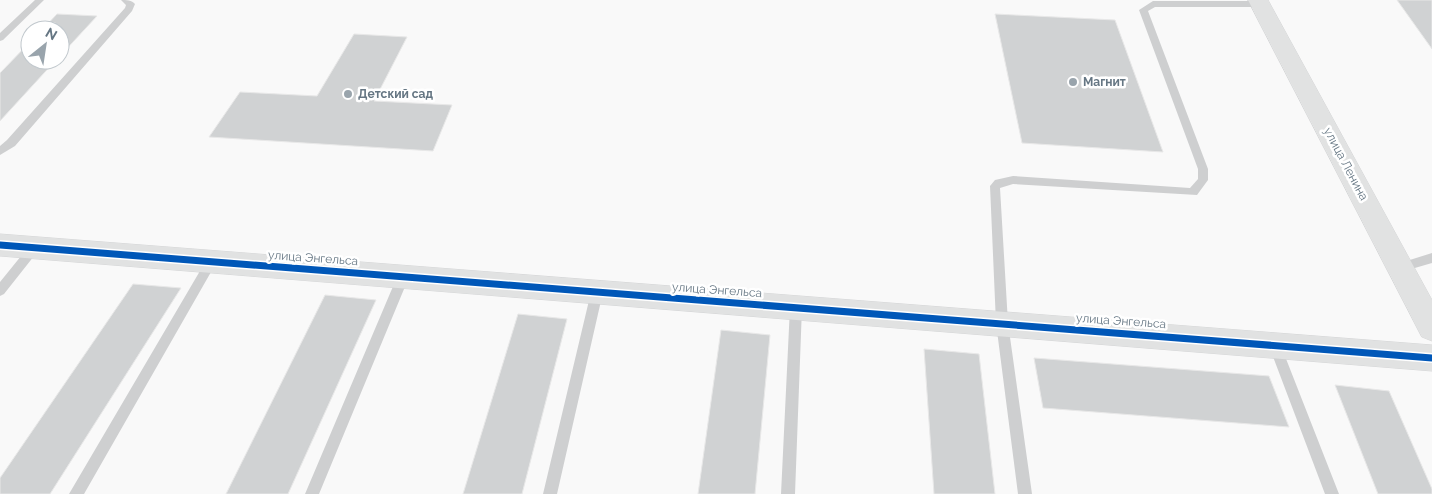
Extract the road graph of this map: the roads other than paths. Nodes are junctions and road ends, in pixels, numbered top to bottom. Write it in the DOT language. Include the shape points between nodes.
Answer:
graph roads {
  1 [pos="40,0"];
  2 [pos="125,0"];
  3 [pos="1200,2"];
  4 [pos="1259,2"];
  5 [pos="0,38"];
  6 [pos="0,151"];
  7 [pos="0,245"];
  8 [pos="34,248"];
  9 [pos="1432,258"];
  10 [pos="211,262"];
  11 [pos="1402,267"];
  12 [pos="403,277"];
  13 [pos="0,291"];
  14 [pos="598,292"];
  15 [pos="796,307"];
  16 [pos="1002,323"];
  17 [pos="1432,328"];
  18 [pos="1275,344"];
  19 [pos="1432,358"];
  20 [pos="76,494"];
  21 [pos="312,494"];
  22 [pos="550,494"];
  23 [pos="788,494"];
  24 [pos="1025,494"];
  25 [pos="1332,494"];
  1 -- 5 [label="lane"];
  2 -- 6 [label="lane" via="131,4 129,9 11,143"];
  3 -- 4 [label="lane"];
  3 -- 16 [label="lane" via="1153,4 1143,10 1203,169 1200,186 1193,192 1013,180 999,182 995,186"];
  4 -- 11 [label="street, улица Ленина"];
  7 -- 8 [label="street, улица Энгельса"];
  8 -- 10 [label="street, улица Энгельса"];
  8 -- 13 [label="lane"];
  9 -- 11 [label="lane"];
  10 -- 12 [label="street, улица Энгельса"];
  10 -- 20 [label="lane"];
  11 -- 17 [label="street, улица Ленина"];
  12 -- 14 [label="street, улица Энгельса"];
  12 -- 21 [label="lane"];
  14 -- 15 [label="street, улица Энгельса"];
  14 -- 22 [label="lane"];
  15 -- 16 [label="street, улица Энгельса"];
  15 -- 23 [label="lane"];
  16 -- 18 [label="street, улица Энгельса"];
  16 -- 24 [label="lane"];
  18 -- 19 [label="street, улица Энгельса"];
  18 -- 25 [label="lane"];
}
